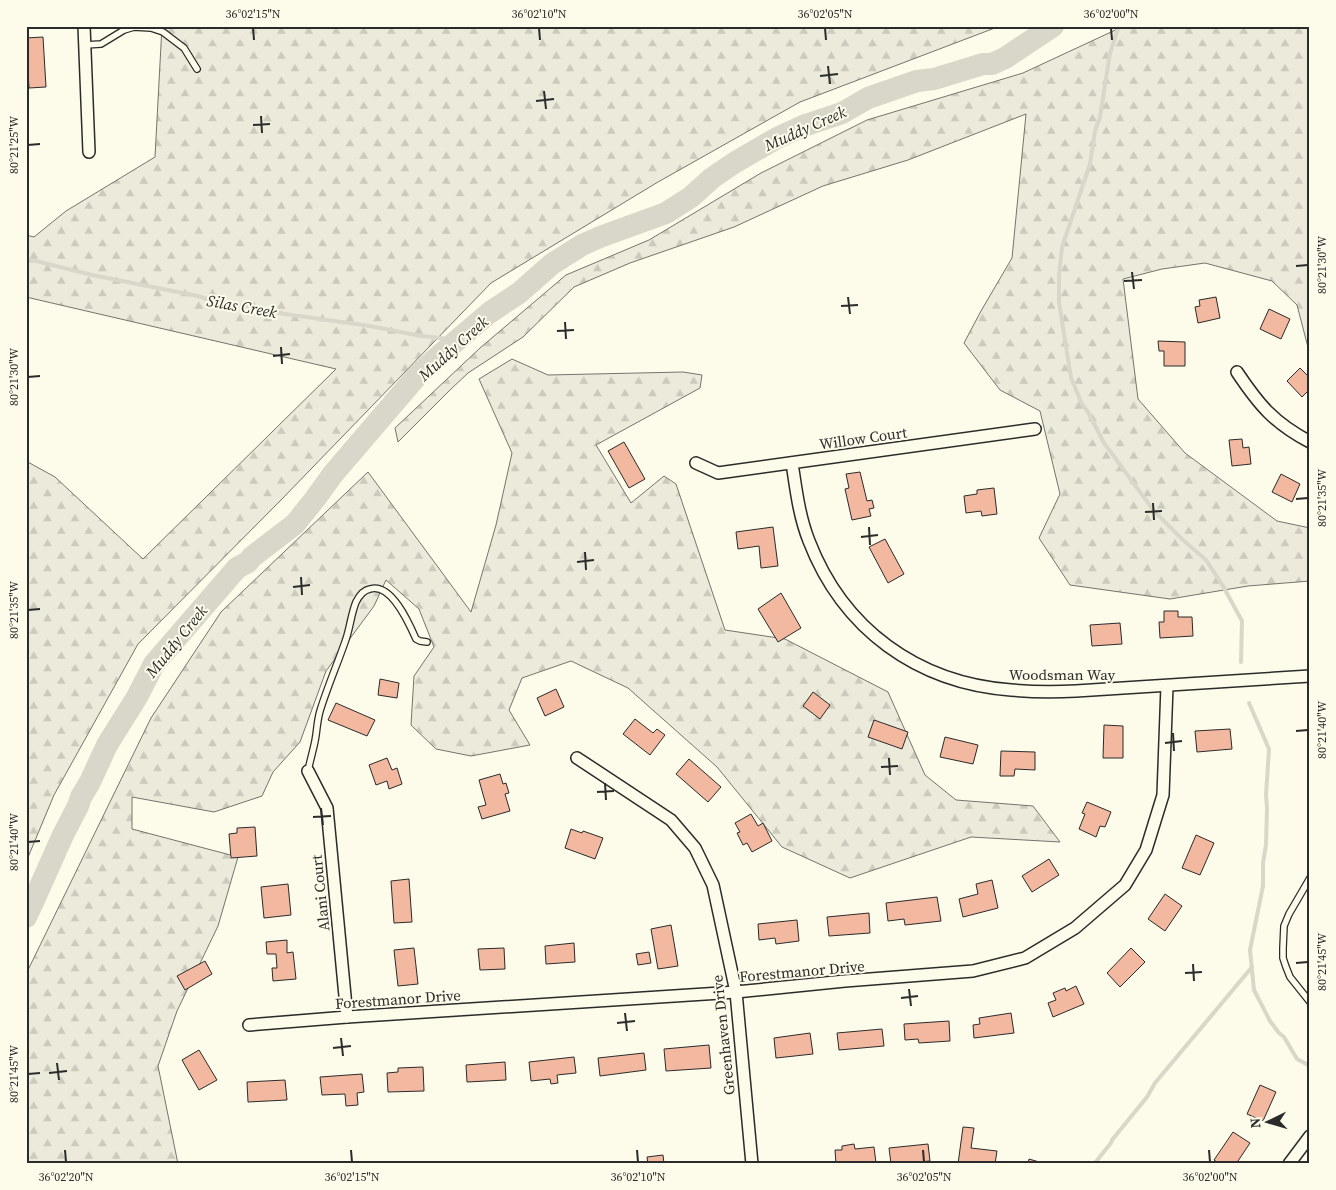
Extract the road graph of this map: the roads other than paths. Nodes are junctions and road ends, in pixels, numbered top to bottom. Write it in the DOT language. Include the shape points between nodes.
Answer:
graph roads {
  1 [pos="84,26"];
  2 [pos="85,45"];
  3 [pos="197,69"];
  4 [pos="89,152"];
  5 [pos="1237,372"];
  6 [pos="1035,429"];
  7 [pos="1310,442"];
  8 [pos="696,463"];
  9 [pos="792,463"];
  10 [pos="427,642"];
  11 [pos="1310,676"];
  12 [pos="1167,686"];
  13 [pos="577,758"];
  14 [pos="308,771"];
  15 [pos="1310,878"];
  16 [pos="736,992"];
  17 [pos="1310,1002"];
  18 [pos="347,1017"];
  19 [pos="249,1025"];
  20 [pos="1310,1136"];
  21 [pos="752,1164"];
  22 [pos="1289,1164"];
  1 -- 2 [label="street"];
  2 -- 3 [label="lane" via="101,44 134,27 151,28 163,32 184,48"];
  2 -- 4 [label="street"];
  5 -- 7 [label="street" via="1253,396 1278,422"];
  6 -- 9 [label="street, Willow Court"];
  8 -- 9 [label="street, Willow Court" via="718,473"];
  9 -- 12 [label="street, Woodsman Way" via="808,539 833,590 860,624 901,656 954,679 1010,690 1076,691"];
  10 -- 14 [label="lane" via="416,639 390,595 379,588 365,591 357,600 322,705"];
  11 -- 12 [label="street, Woodsman Way"];
  12 -- 16 [label="street, Forestmanor Drive" via="1163,795 1146,850 1125,885 1075,928 1025,958 973,971"];
  13 -- 16 [label="street, Greenhaven Drive" via="671,820 695,848 713,885"];
  14 -- 18 [label="street, Alani Court" via="327,808"];
  15 -- 17 [label="lane" via="1284,926 1283,948 1290,977"];
  16 -- 18 [label="street, Forestmanor Drive"];
  16 -- 21 [label="street, Greenhaven Drive"];
  18 -- 19 [label="street, Forestmanor Drive"];
  20 -- 22 [label="street"];
}
